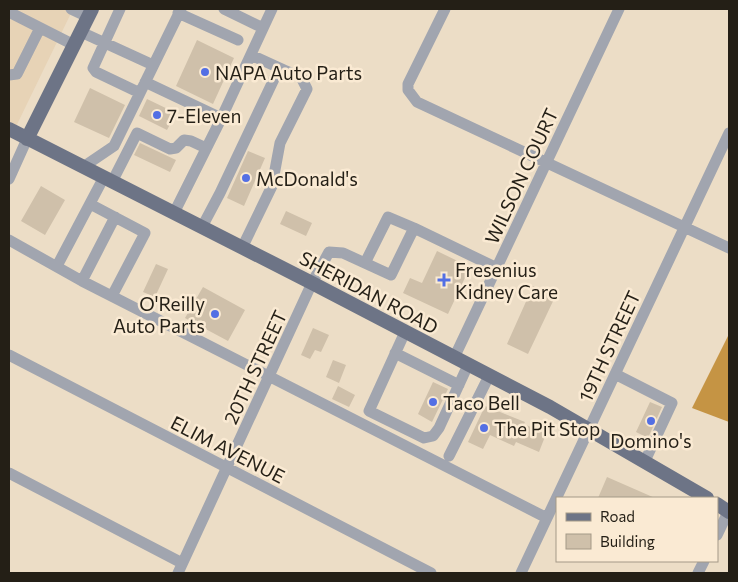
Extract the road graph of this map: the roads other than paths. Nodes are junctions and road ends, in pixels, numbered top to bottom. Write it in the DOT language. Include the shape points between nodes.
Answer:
graph roads {
  1 [pos="71,9"];
  2 [pos="120,9"];
  3 [pos="224,9"];
  4 [pos="272,9"];
  5 [pos="445,9"];
  6 [pos="619,9"];
  7 [pos="180,10"];
  8 [pos="9,12"];
  9 [pos="90,13"];
  10 [pos="40,28"];
  11 [pos="263,28"];
  12 [pos="81,32"];
  13 [pos="238,40"];
  14 [pos="104,42"];
  15 [pos="74,45"];
  16 [pos="251,55"];
  17 [pos="153,65"];
  18 [pos="284,70"];
  19 [pos="9,75"];
  20 [pos="145,82"];
  21 [pos="140,93"];
  22 [pos="221,118"];
  23 [pos="9,129"];
  24 [pos="729,133"];
  25 [pos="28,139"];
  26 [pos="206,148"];
  27 [pos="546,162"];
  28 [pos="83,167"];
  29 [pos="9,177"];
  30 [pos="108,180"];
  31 [pos="90,204"];
  32 [pos="174,213"];
  33 [pos="115,217"];
  34 [pos="202,227"];
  35 [pos="414,228"];
  36 [pos="684,228"];
  37 [pos="9,240"];
  38 [pos="242,248"];
  39 [pos="729,248"];
  40 [pos="365,263"];
  41 [pos="57,266"];
  42 [pos="497,268"];
  43 [pos="82,280"];
  44 [pos="312,283"];
  45 [pos="112,296"];
  46 [pos="405,332"];
  47 [pos="395,354"];
  48 [pos="9,355"];
  49 [pos="454,358"];
  50 [pos="468,365"];
  51 [pos="614,374"];
  52 [pos="270,376"];
  53 [pos="489,376"];
  54 [pos="459,385"];
  55 [pos="589,429"];
  56 [pos="449,456"];
  57 [pos="645,461"];
  58 [pos="227,469"];
  59 [pos="9,473"];
  60 [pos="557,497"];
  61 [pos="705,497"];
  62 [pos="556,499"];
  63 [pos="718,505"];
  64 [pos="729,511"];
  65 [pos="547,518"];
  66 [pos="718,533"];
  67 [pos="180,568"];
  68 [pos="431,573"];
  69 [pos="521,573"];
  1 -- 9 [label="street"];
  2 -- 14 [label="street"];
  3 -- 11 [label="street"];
  4 -- 11 [label="street"];
  5 -- 27 [label="street" via="408,90 417,102"];
  6 -- 27 [label="street, WILSON COURT"];
  7 -- 13 [label="street"];
  7 -- 17 [label="street"];
  8 -- 10 [label="street"];
  9 -- 12 [label="main road"];
  10 -- 15 [label="street"];
  10 -- 19 [label="street" via="17,74"];
  11 -- 16 [label="street"];
  12 -- 14 [label="street"];
  12 -- 15 [label="main road"];
  14 -- 17 [label="street"];
  14 -- 21 [label="street" via="93,68"];
  15 -- 25 [label="main road"];
  16 -- 18 [label="street"];
  16 -- 22 [label="street"];
  17 -- 20 [label="street"];
  18 -- 34 [label="street" via="275,77"];
  18 -- 38 [label="street" via="300,77 307,89 280,143 272,186"];
  20 -- 21 [label="street"];
  20 -- 22 [label="street"];
  21 -- 28 [label="street" via="114,146"];
  22 -- 26 [label="street"];
  23 -- 25 [label="main road, SHERIDAN ROAD"];
  24 -- 36 [label="street, 19TH STREET"];
  25 -- 28 [label="main road, SHERIDAN ROAD"];
  25 -- 29 [label="street"];
  26 -- 30 [label="street" via="191,140 170,148 137,133"];
  26 -- 32 [label="street"];
  27 -- 36 [label="street"];
  27 -- 42 [label="street, WILSON COURT"];
  28 -- 30 [label="main road, SHERIDAN ROAD"];
  30 -- 31 [label="street"];
  30 -- 32 [label="main road, SHERIDAN ROAD"];
  31 -- 33 [label="street"];
  31 -- 41 [label="street"];
  32 -- 34 [label="main road, SHERIDAN ROAD"];
  33 -- 43 [label="street"];
  33 -- 45 [label="street" via="144,232"];
  34 -- 38 [label="main road, SHERIDAN ROAD"];
  35 -- 40 [label="street" via="388,217"];
  35 -- 40 [label="street" via="391,275"];
  35 -- 42 [label="street"];
  36 -- 39 [label="street"];
  36 -- 51 [label="street, 19TH STREET"];
  37 -- 41 [label="street"];
  38 -- 44 [label="main road, SHERIDAN ROAD"];
  40 -- 44 [label="street, 20TH STREET" via="343,253 329,252"];
  41 -- 43 [label="street"];
  42 -- 49 [label="street, WILSON COURT"];
  43 -- 45 [label="street"];
  44 -- 46 [label="main road, SHERIDAN ROAD"];
  44 -- 52 [label="street, 20TH STREET"];
  45 -- 52 [label="street"];
  46 -- 47 [label="street"];
  46 -- 49 [label="main road, SHERIDAN ROAD"];
  47 -- 54 [label="street"];
  47 -- 54 [label="street" via="369,412 424,438 433,436"];
  48 -- 58 [label="street, ELIM AVENUE"];
  49 -- 50 [label="main road, SHERIDAN ROAD"];
  50 -- 53 [label="main road, SHERIDAN ROAD"];
  50 -- 54 [label="street"];
  51 -- 55 [label="street, 19TH STREET"];
  51 -- 57 [label="street" via="672,403"];
  52 -- 58 [label="street, 20TH STREET"];
  52 -- 65 [label="street"];
  53 -- 55 [label="main road, SHERIDAN ROAD"];
  53 -- 56 [label="street"];
  55 -- 57 [label="main road, SHERIDAN ROAD"];
  55 -- 60 [label="street, 19TH STREET"];
  57 -- 61 [label="main road, SHERIDAN ROAD"];
  58 -- 67 [label="street, 20TH STREET"];
  58 -- 68 [label="street, ELIM AVENUE"];
  59 -- 67 [label="street"];
  62 -- 65 [label="street, 19TH STREET"];
  63 -- 64 [label="main road"];
  64 -- 66 [label="street"];
  65 -- 69 [label="street, 19TH STREET"];
}
